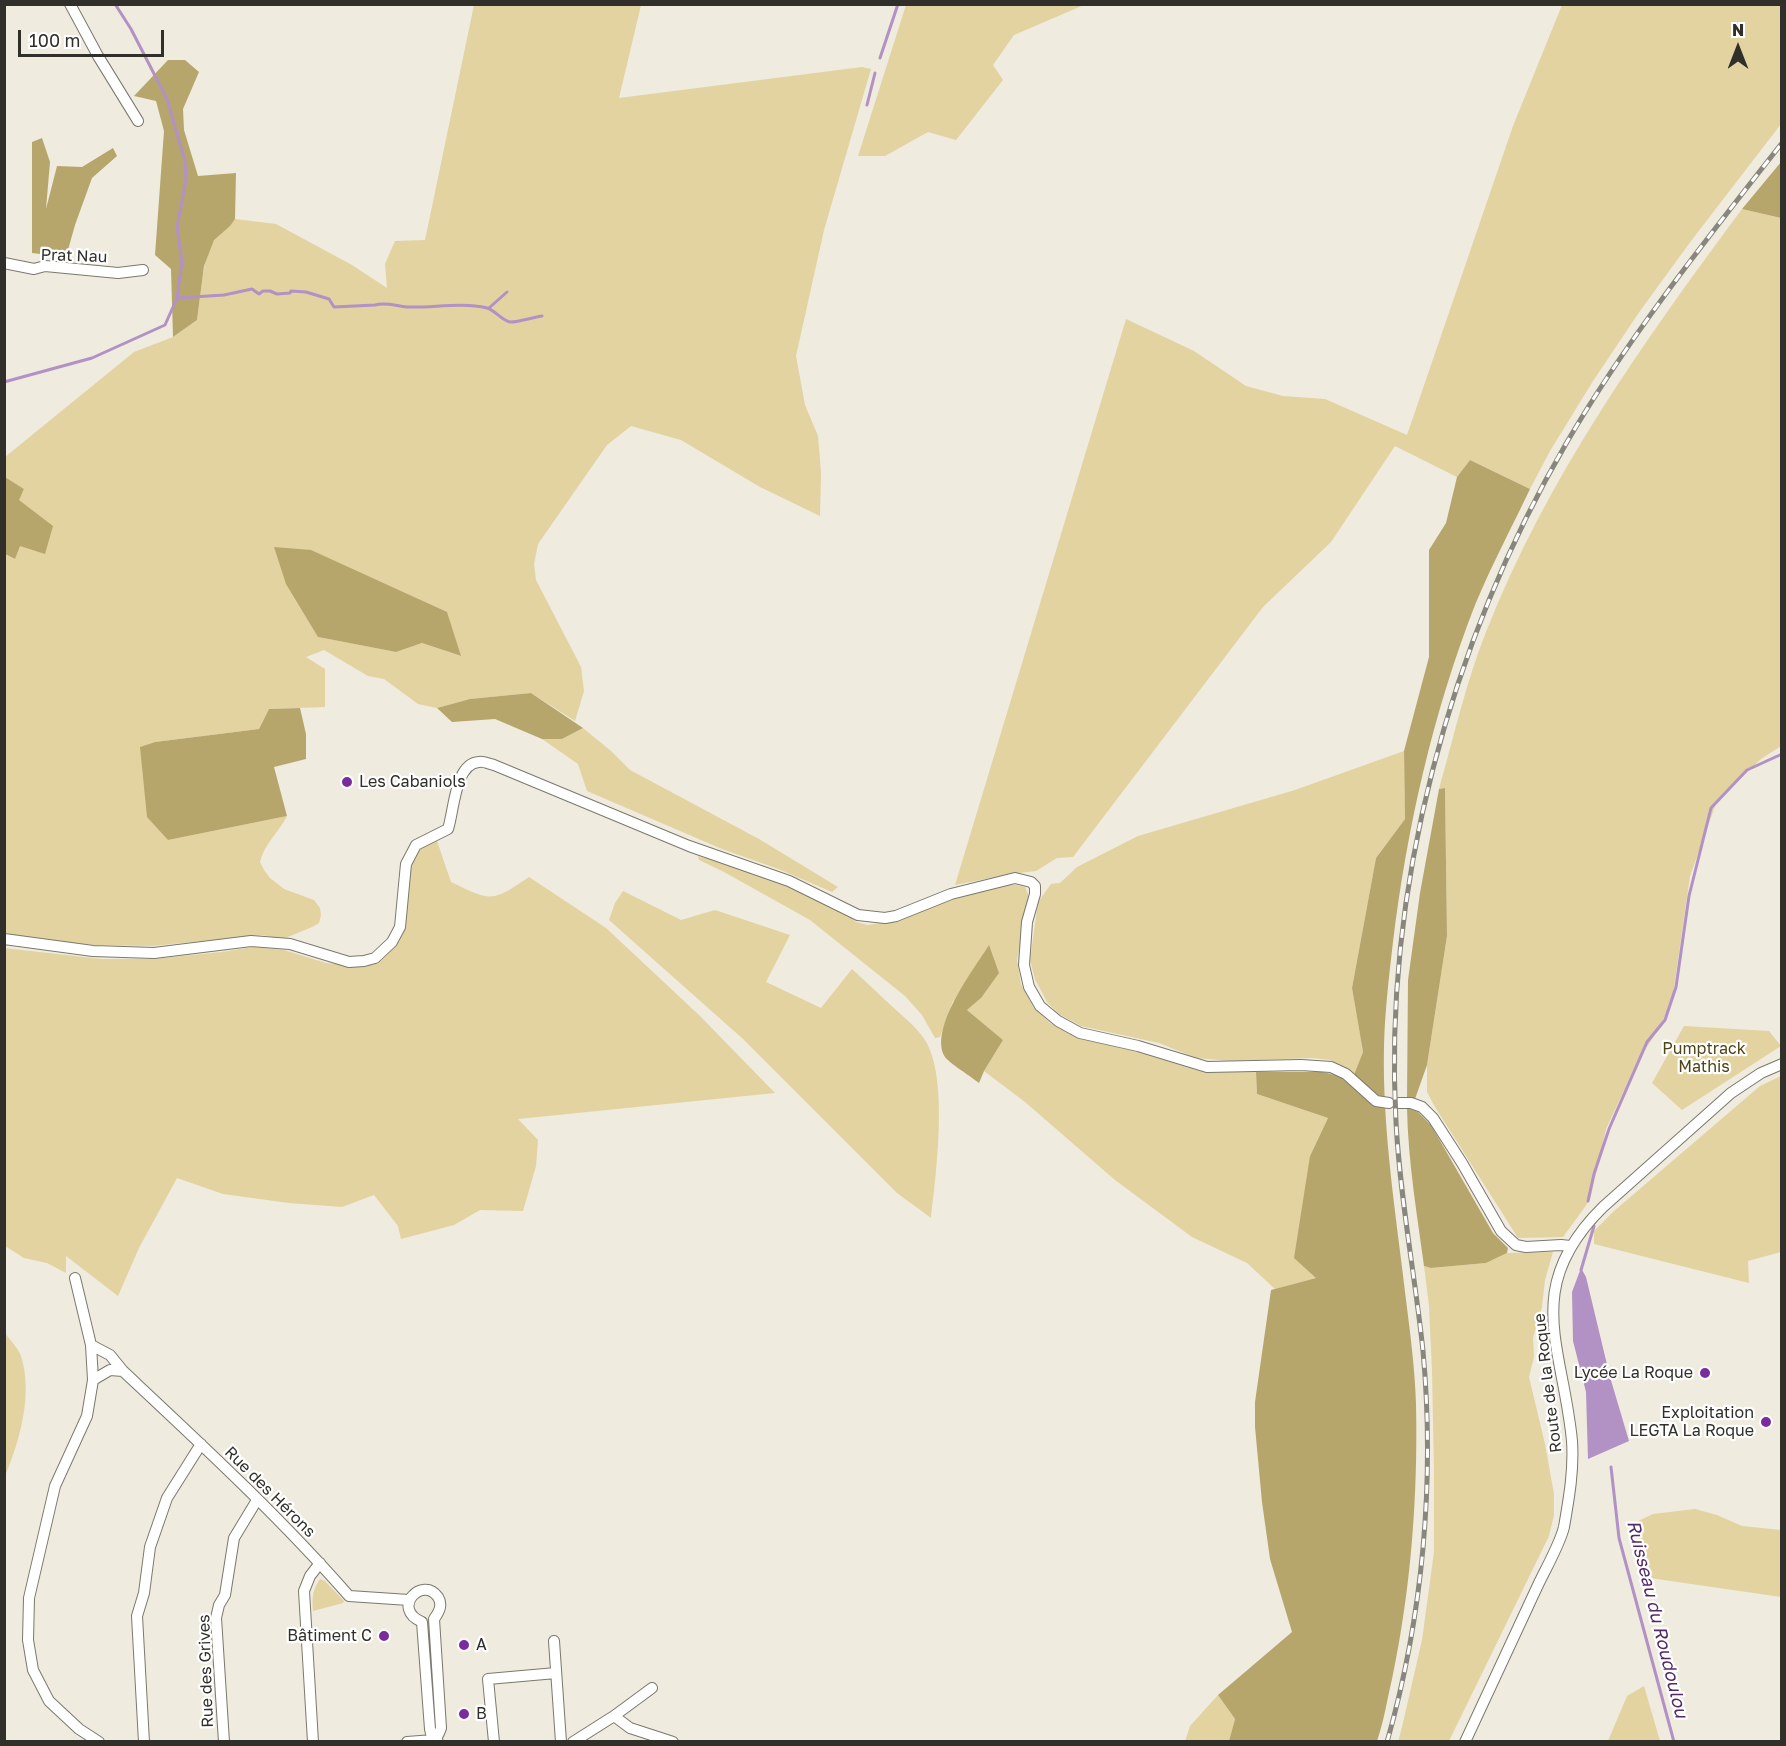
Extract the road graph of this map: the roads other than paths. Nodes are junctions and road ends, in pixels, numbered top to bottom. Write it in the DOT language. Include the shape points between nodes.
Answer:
graph roads {
  1 [pos="70,4"];
  2 [pos="138,121"];
  3 [pos="4,263"];
  4 [pos="143,270"];
  5 [pos="4,939"];
  6 [pos="1782,1064"];
  7 [pos="1570,1246"];
  8 [pos="75,1278"];
  9 [pos="91,1345"];
  10 [pos="123,1371"];
  11 [pos="93,1380"];
  12 [pos="201,1444"];
  13 [pos="257,1500"];
  14 [pos="320,1563"];
  15 [pos="409,1600"];
  16 [pos="554,1641"];
  17 [pos="556,1673"];
  18 [pos="652,1688"];
  19 [pos="614,1716"];
  20 [pos="435,1741"];
  21 [pos="99,1742"];
  22 [pos="144,1742"];
  23 [pos="224,1742"];
  24 [pos="313,1742"];
  25 [pos="407,1742"];
  26 [pos="494,1742"];
  27 [pos="561,1742"];
  28 [pos="573,1742"];
  29 [pos="673,1742"];
  30 [pos="1465,1742"];
  1 -- 2 [label="street"];
  3 -- 4 [label="street, Prat Nau" via="34,269 45,266 118,273"];
  5 -- 7 [label="street" via="93,951 154,952 251,941 290,944 349,962 375,958 392,942 400,927 406,864 417,845 448,829 458,782 469,765 494,765 689,846 789,881 858,915 896,916 964,891 1015,878 1031,882 1035,894 1027,922 1024,965 1029,987 1040,1006 1058,1022 1080,1034 1207,1067 1331,1067 1346,1074 1376,1101 1422,1107 1433,1118 1502,1231 1516,1245"];
  6 -- 7 [label="street, Route de la Roque" via="1731,1093 1587,1222"];
  7 -- 30 [label="street, Route de la Roque" via="1553,1298 1552,1325 1572,1440 1572,1473 1563,1530"];
  8 -- 9 [label="street"];
  9 -- 10 [label="street, Rue des Hérons" via="110,1355"];
  9 -- 11 [label="street"];
  10 -- 11 [label="street" via="110,1370"];
  10 -- 12 [label="street, Rue des Hérons"];
  11 -- 21 [label="street" via="87,1416 55,1486 28,1599 28,1640 33,1670 49,1701"];
  12 -- 13 [label="street, Rue des Hérons"];
  12 -- 22 [label="street" via="167,1498 150,1547 137,1616"];
  13 -- 14 [label="street, Rue des Hérons"];
  13 -- 23 [label="street, Rue des Grives" via="234,1538 225,1595 216,1618"];
  14 -- 15 [label="street, Rue des Hérons" via="349,1596"];
  14 -- 24 [label="street" via="304,1591"];
  15 -- 20 [label="street" via="411,1614 422,1622 430,1734"];
  15 -- 20 [label="street" via="419,1590 430,1590 440,1605 434,1619 441,1728"];
  16 -- 17 [label="street"];
  17 -- 26 [label="street" via="488,1679"];
  17 -- 27 [label="street"];
  18 -- 19 [label="street"];
  19 -- 28 [label="street"];
  19 -- 29 [label="street" via="630,1728"];
  20 -- 25 [label="street"];
}
